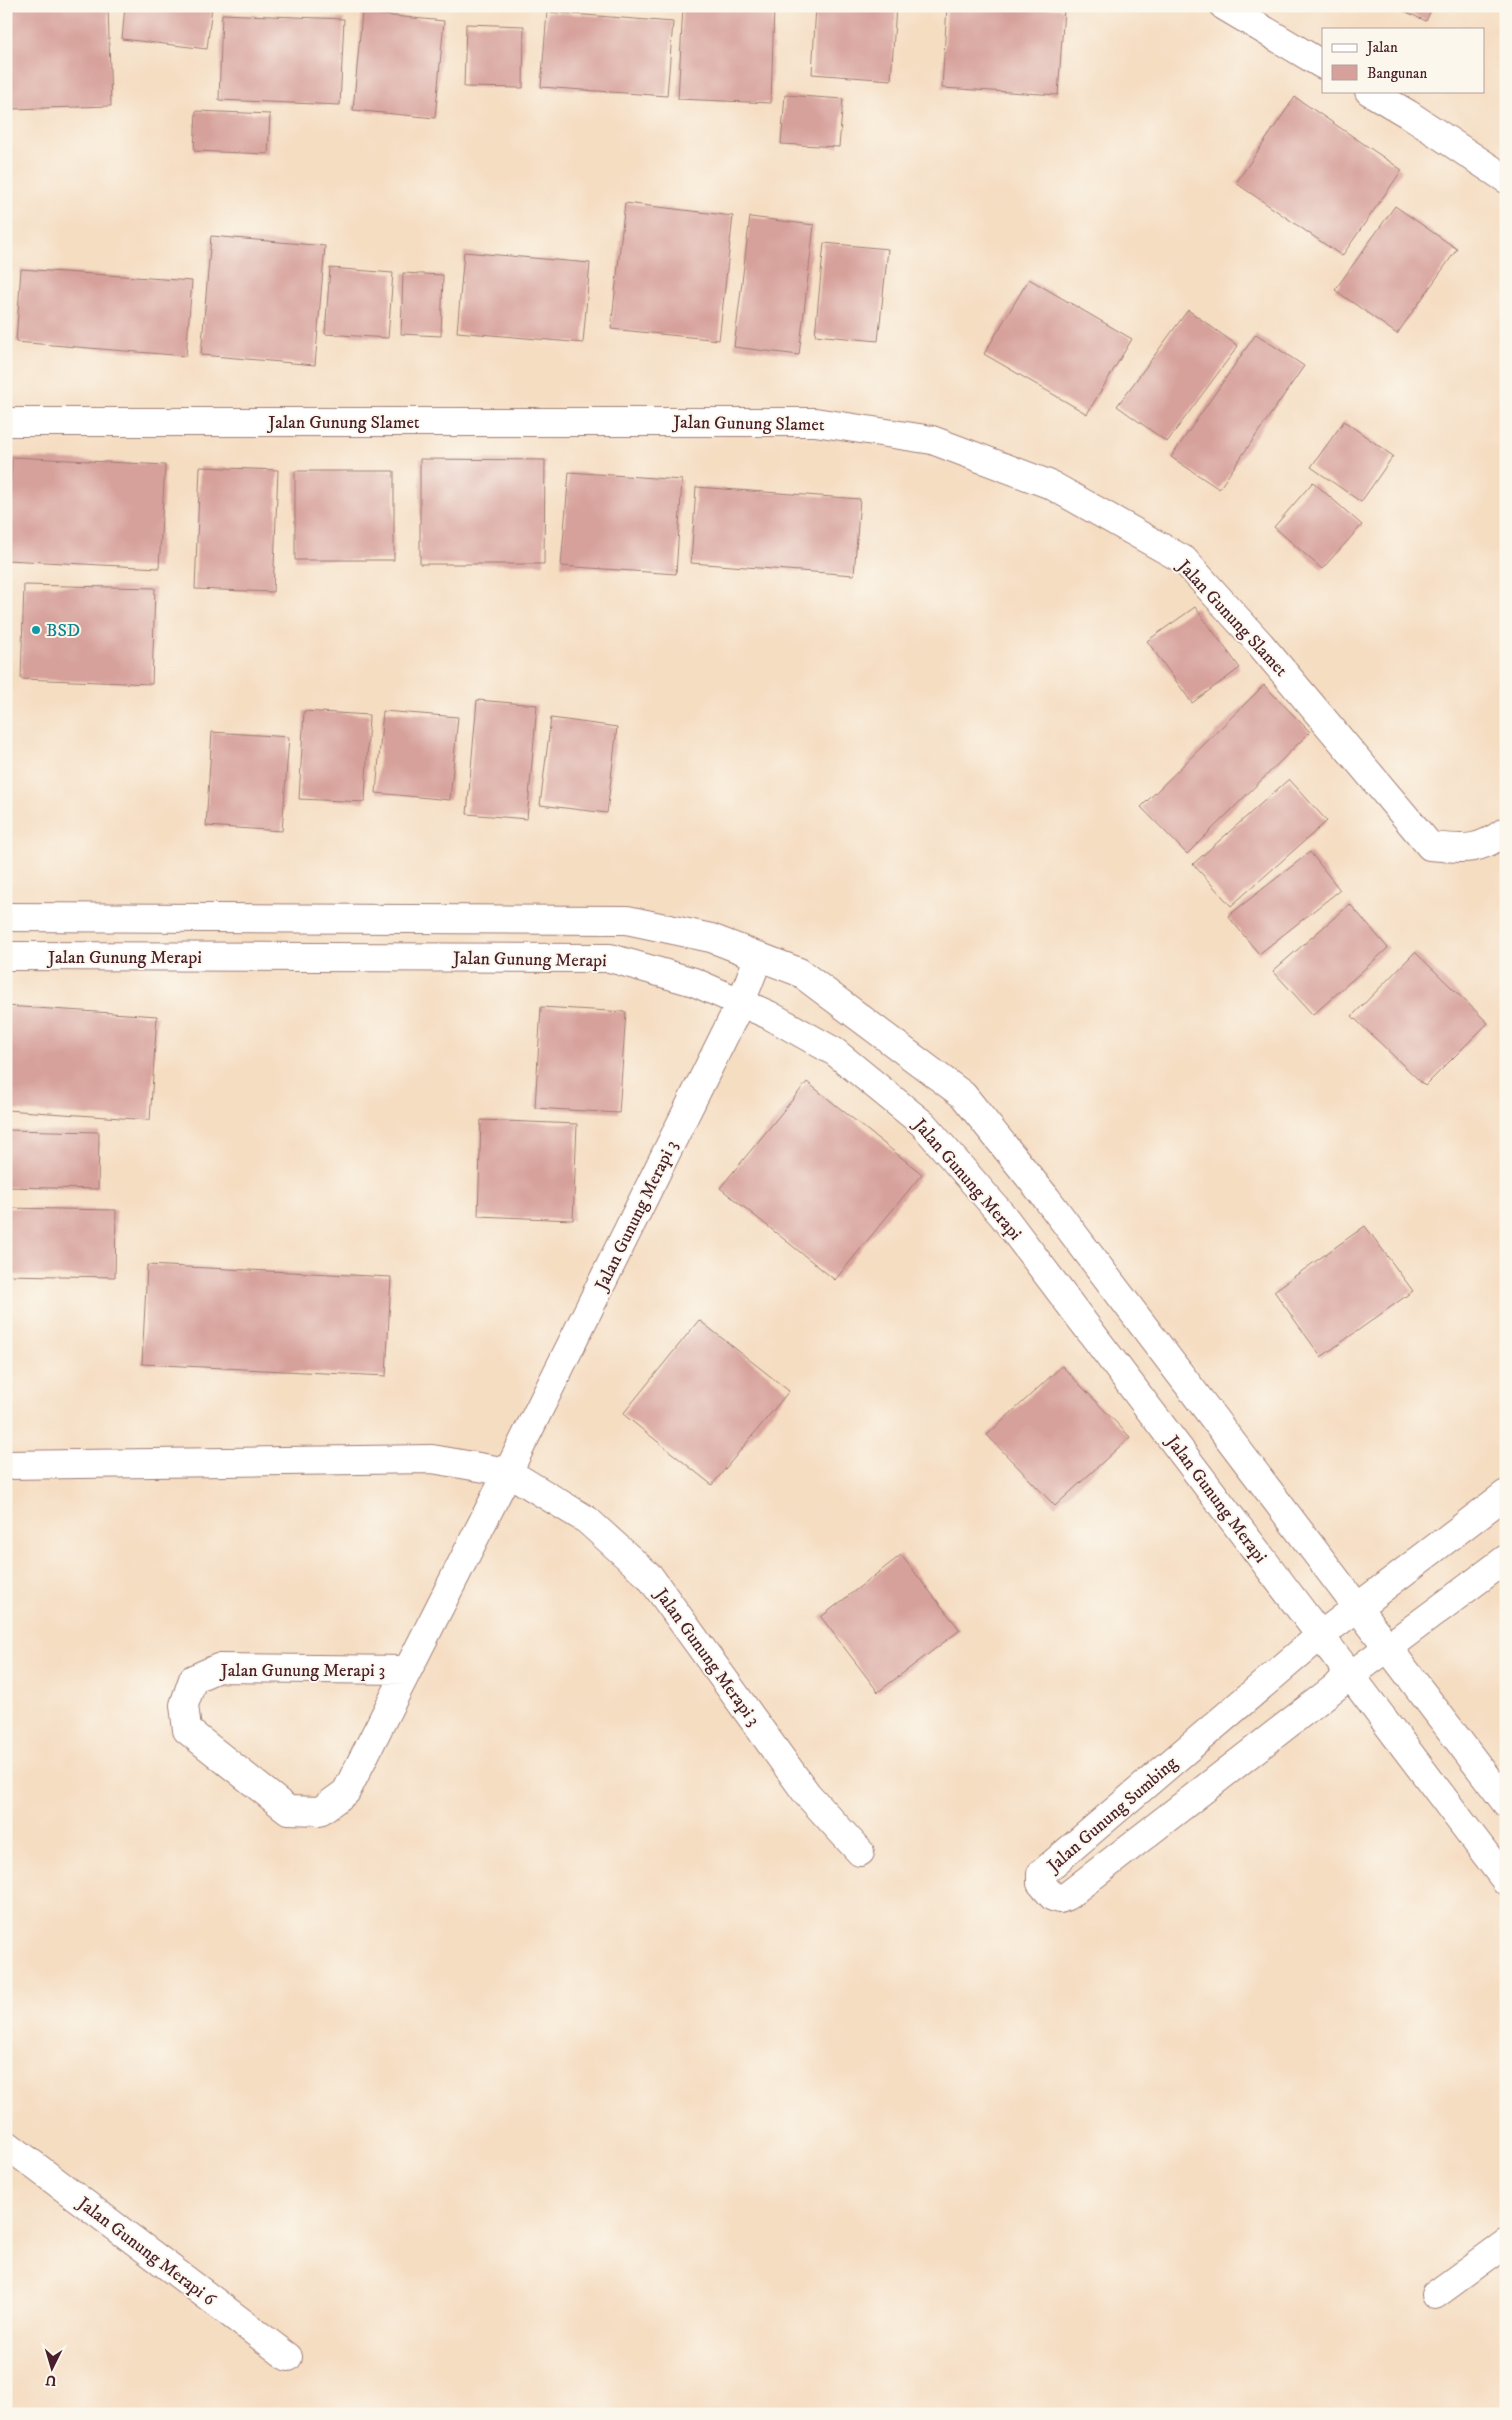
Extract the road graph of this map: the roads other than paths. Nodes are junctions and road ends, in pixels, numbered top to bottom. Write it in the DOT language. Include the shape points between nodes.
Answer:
graph roads {
  1 [pos="1224,6"];
  2 [pos="1322,63"];
  3 [pos="1371,92"];
  4 [pos="1506,179"];
  5 [pos="6,422"];
  6 [pos="1506,831"];
  7 [pos="6,917"];
  8 [pos="6,956"];
  9 [pos="759,956"];
  10 [pos="741,1002"];
  11 [pos="6,1465"];
  12 [pos="508,1472"];
  13 [pos="1506,1494"];
  14 [pos="1506,1559"];
  15 [pos="1357,1608"];
  16 [pos="1321,1635"];
  17 [pos="1388,1647"];
  18 [pos="407,1670"];
  19 [pos="1351,1675"];
  20 [pos="1506,1803"];
  21 [pos="860,1852"];
  22 [pos="1506,1881"];
  23 [pos="6,2144"];
  24 [pos="1506,2242"];
  25 [pos="1435,2295"];
  26 [pos="288,2357"];
  1 -- 2 [label="street"];
  3 -- 4 [label="street"];
  5 -- 6 [label="street, Jalan Gunung Slamet" via="815,422 932,440 1051,485 1184,560 1260,644 1430,846 1467,849 1493,840"];
  7 -- 9 [label="street" via="627,920 711,938"];
  8 -- 10 [label="street, Jalan Gunung Merapi" via="610,958 694,982"];
  9 -- 10 [label="street, Jalan Gunung Merapi 3"];
  9 -- 15 [label="street" via="799,972 962,1095 1047,1199"];
  10 -- 12 [label="street, Jalan Gunung Merapi 3"];
  10 -- 16 [label="street, Jalan Gunung Merapi" via="835,1052 923,1124 1004,1216"];
  11 -- 12 [label="street, Jalan Gunung Merapi 3" via="432,1459"];
  12 -- 18 [label="street, Jalan Gunung Merapi 3"];
  12 -- 21 [label="street, Jalan Gunung Merapi 3" via="588,1520 650,1577 808,1794"];
  13 -- 15 [label="street, Jalan Gunung Sumbing"];
  14 -- 17 [label="street, Jalan Gunung Sumbing"];
  15 -- 16 [label="street, Jalan Gunung Sumbing"];
  15 -- 17 [label="street"];
  16 -- 19 [label="street, Jalan Gunung Merapi"];
  16 -- 19 [label="street, Jalan Gunung Sumbing" via="1041,1874 1041,1884 1053,1897 1060,1900 1068,1896"];
  17 -- 19 [label="street, Jalan Gunung Sumbing"];
  17 -- 20 [label="street"];
  18 -- 18 [label="street, Jalan Gunung Merapi 3" via="218,1668 192,1679 184,1706 187,1730 288,1810 320,1810 346,1792"];
  19 -- 22 [label="street, Jalan Gunung Merapi"];
  23 -- 26 [label="street, Jalan Gunung Merapi 6"];
  24 -- 25 [label="street"];
}
